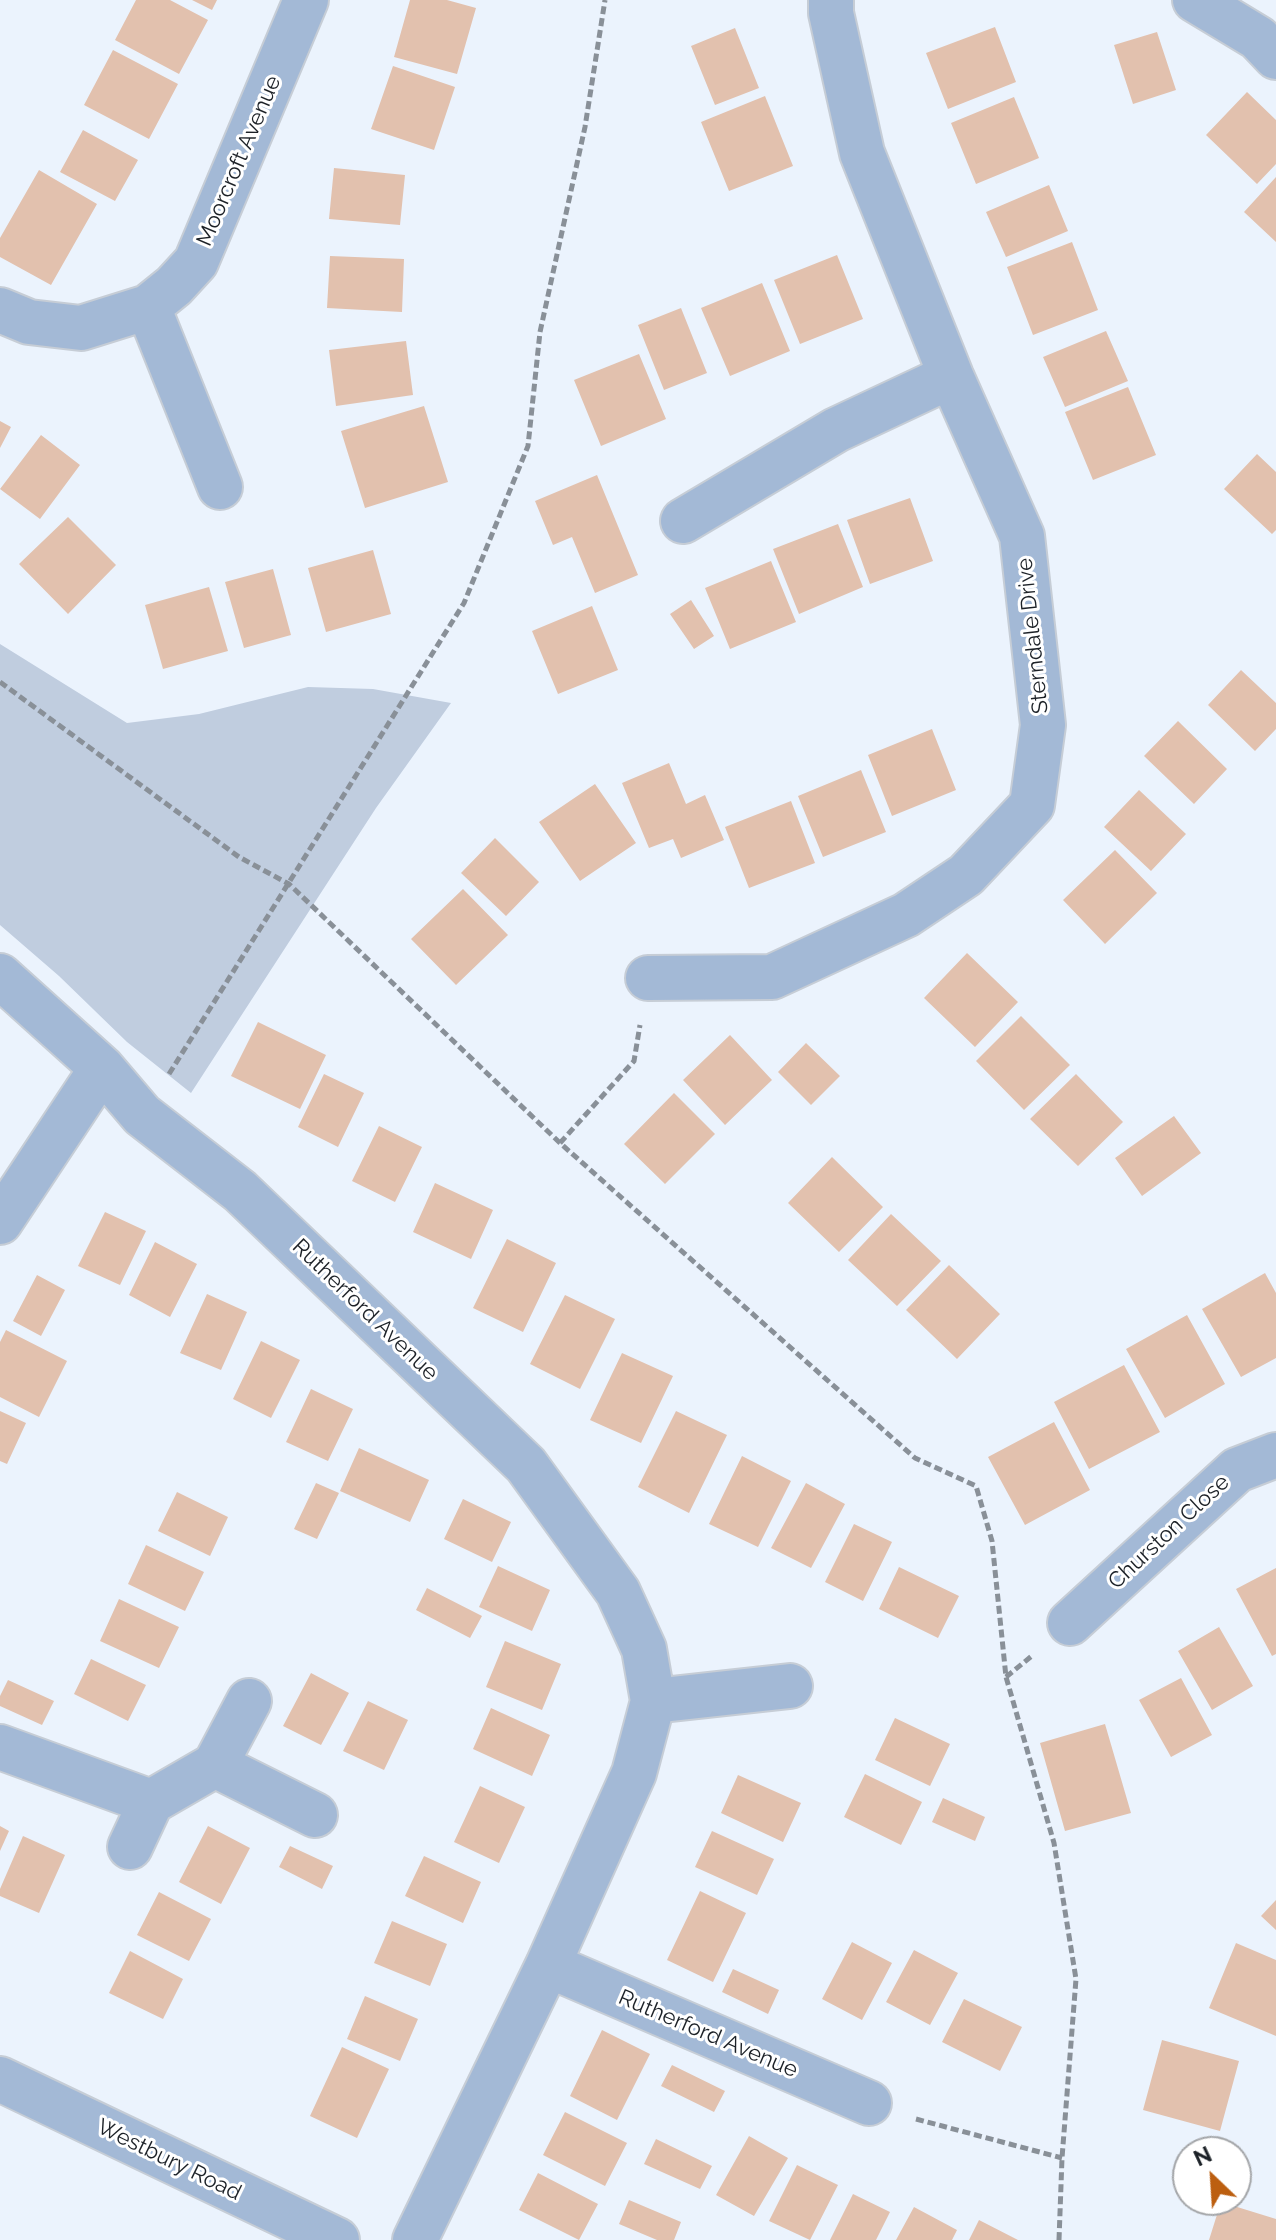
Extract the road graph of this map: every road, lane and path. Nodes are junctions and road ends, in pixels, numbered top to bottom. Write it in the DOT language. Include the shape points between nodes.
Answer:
graph roads {
  1 [pos="306,0"];
  2 [pos="605,0"];
  3 [pos="831,0"];
  4 [pos="1195,0"];
  5 [pos="1276,57"];
  6 [pos="148,307"];
  7 [pos="0,310"];
  8 [pos="951,376"];
  9 [pos="220,487"];
  10 [pos="683,521"];
  11 [pos="0,682"];
  12 [pos="289,884"];
  13 [pos="0,976"];
  14 [pos="648,978"];
  15 [pos="102,1068"];
  16 [pos="142,1115"];
  17 [pos="560,1143"];
  18 [pos="0,1222"];
  19 [pos="1276,1455"];
  20 [pos="1070,1623"];
  21 [pos="790,1686"];
  22 [pos="249,1701"];
  23 [pos="653,1701"];
  24 [pos="0,1747"];
  25 [pos="215,1765"];
  26 [pos="151,1802"];
  27 [pos="315,1815"];
  28 [pos="130,1847"];
  29 [pos="548,1965"];
  30 [pos="0,2079"];
  31 [pos="869,2103"];
  32 [pos="1062,2158"];
  33 [pos="337,2240"];
  34 [pos="415,2240"];
  35 [pos="1059,2240"];
  1 -- 6 [label="street, Moorcroft Avenue" via="196,262"];
  2 -- 12 [label="path" via="585,127 540,332 528,446 464,603"];
  3 -- 8 [label="street, Sterndale Drive" via="862,153"];
  4 -- 5 [label="street" via="1258,38"];
  6 -- 7 [label="street, Moorcroft Avenue" via="81,328 29,322"];
  6 -- 9 [label="street"];
  8 -- 10 [label="street" via="836,430"];
  8 -- 14 [label="street, Sterndale Drive" via="1022,536 1043,725 1032,805 966,875 906,915 772,977"];
  11 -- 12 [label="path" via="239,857"];
  12 -- 16 [label="path"];
  12 -- 17 [label="path"];
  13 -- 15 [label="street, Rutherford Avenue"];
  14 -- 17 [label="path" via="634,1061"];
  15 -- 16 [label="street, Rutherford Avenue"];
  15 -- 18 [label="street"];
  16 -- 23 [label="street, Rutherford Avenue" via="240,1191 526,1465 618,1592 644,1649"];
  17 -- 32 [label="path" via="915,1458 976,1486 992,1541 1006,1677 1054,1843 1076,1979"];
  19 -- 20 [label="street, Churston Close" via="1237,1470"];
  21 -- 23 [label="street"];
  22 -- 25 [label="street"];
  23 -- 29 [label="street, Rutherford Avenue" via="634,1773"];
  24 -- 26 [label="street"];
  25 -- 26 [label="street"];
  25 -- 27 [label="street"];
  26 -- 28 [label="street"];
  29 -- 31 [label="street, Rutherford Avenue"];
  29 -- 34 [label="street, Rutherford Avenue"];
  30 -- 33 [label="street, Westbury Road"];
  31 -- 32 [label="path"];
  32 -- 35 [label="path"];
}
